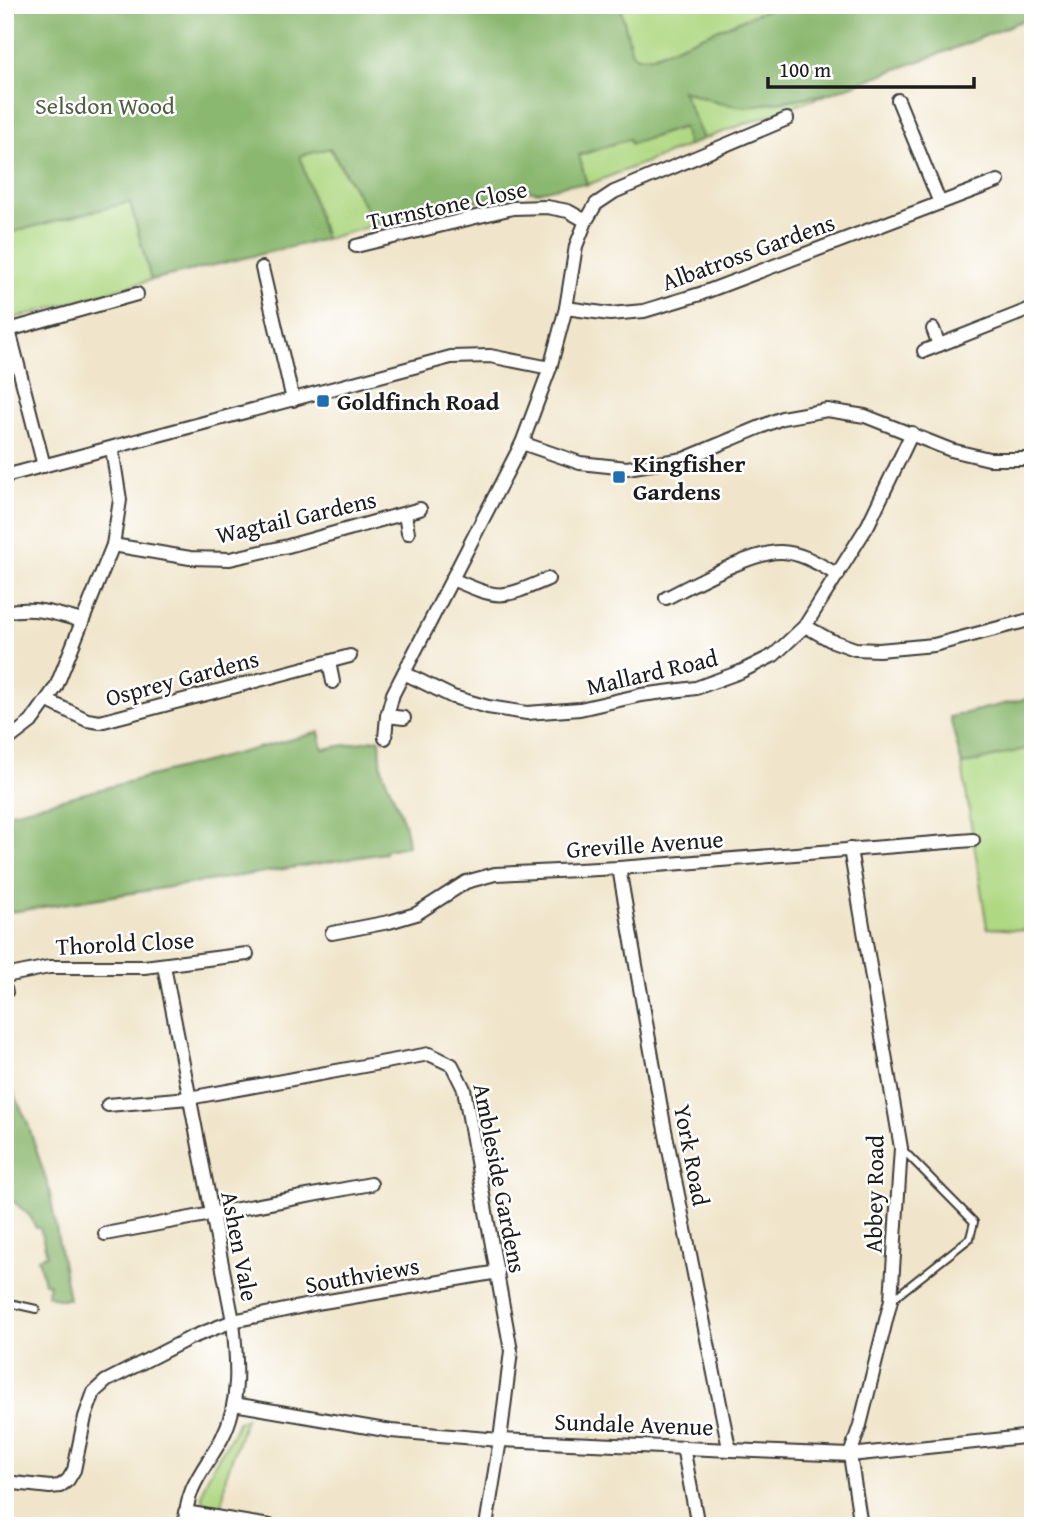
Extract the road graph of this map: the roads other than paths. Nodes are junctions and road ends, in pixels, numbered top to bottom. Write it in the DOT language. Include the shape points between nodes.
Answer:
graph roads {
  1 [pos="898,100"];
  2 [pos="787,119"];
  3 [pos="999,181"];
  4 [pos="940,203"];
  5 [pos="586,221"];
  6 [pos="356,246"];
  7 [pos="262,268"];
  8 [pos="137,293"];
  9 [pos="566,307"];
  10 [pos="1033,308"];
  11 [pos="933,330"];
  12 [pos="7,331"];
  13 [pos="939,345"];
  14 [pos="924,351"];
  15 [pos="550,368"];
  16 [pos="293,400"];
  17 [pos="912,433"];
  18 [pos="522,443"];
  19 [pos="112,449"];
  20 [pos="1033,460"];
  21 [pos="44,466"];
  22 [pos="5,476"];
  23 [pos="420,509"];
  24 [pos="405,514"];
  25 [pos="408,533"];
  26 [pos="113,545"];
  27 [pos="838,575"];
  28 [pos="452,579"];
  29 [pos="548,579"];
  30 [pos="666,598"];
  31 [pos="5,612"];
  32 [pos="1033,619"];
  33 [pos="82,621"];
  34 [pos="805,626"];
  35 [pos="350,656"];
  36 [pos="329,662"];
  37 [pos="404,673"];
  38 [pos="333,682"];
  39 [pos="48,701"];
  40 [pos="387,716"];
  41 [pos="404,718"];
  42 [pos="385,738"];
  43 [pos="5,743"];
  44 [pos="972,840"];
  45 [pos="850,849"];
  46 [pos="618,868"];
  47 [pos="332,933"];
  48 [pos="247,954"];
  49 [pos="164,966"];
  50 [pos="5,976"];
  51 [pos="189,1098"];
  52 [pos="108,1105"];
  53 [pos="901,1148"];
  54 [pos="371,1184"];
  55 [pos="213,1215"];
  56 [pos="105,1234"];
  57 [pos="498,1272"];
  58 [pos="891,1300"];
  59 [pos="5,1302"];
  60 [pos="36,1308"];
  61 [pos="233,1321"];
  62 [pos="234,1404"];
  63 [pos="1033,1436"];
  64 [pos="500,1440"];
  65 [pos="683,1447"];
  66 [pos="729,1448"];
  67 [pos="850,1455"];
  68 [pos="5,1482"];
  69 [pos="185,1519"];
  70 [pos="270,1526"];
  71 [pos="486,1526"];
  72 [pos="698,1526"];
  73 [pos="861,1526"];
  1 -- 4 [label="street"];
  2 -- 5 [label="street" via="614,192 596,204"];
  3 -- 4 [label="street, Albatross Gardens"];
  4 -- 9 [label="street, Albatross Gardens" via="644,311 610,314"];
  5 -- 6 [label="street, Turnstone Close" via="547,206 513,208"];
  5 -- 9 [label="street" via="576,246"];
  7 -- 16 [label="street"];
  8 -- 12 [label="street"];
  9 -- 15 [label="street"];
  10 -- 13 [label="street"];
  11 -- 13 [label="street"];
  12 -- 21 [label="street"];
  13 -- 14 [label="street"];
  15 -- 16 [label="street" via="490,356 451,357"];
  15 -- 18 [label="street"];
  16 -- 19 [label="street"];
  17 -- 18 [label="street" via="865,416 827,410 782,418 684,458 627,468 580,463"];
  17 -- 20 [label="street" via="951,450 989,459"];
  17 -- 27 [label="street, Mallard Road"];
  18 -- 28 [label="street"];
  19 -- 21 [label="street"];
  19 -- 26 [label="street" via="120,500"];
  21 -- 22 [label="street"];
  23 -- 24 [label="street, Wagtail Gardens"];
  24 -- 25 [label="street, Wagtail Gardens"];
  24 -- 26 [label="street, Wagtail Gardens" via="230,559 190,558"];
  26 -- 33 [label="street"];
  27 -- 30 [label="street" via="799,555 780,551"];
  27 -- 34 [label="street, Mallard Road"];
  28 -- 29 [label="street" via="485,593 509,596 537,590"];
  28 -- 37 [label="street"];
  31 -- 33 [label="street" via="30,608"];
  32 -- 34 [label="street" via="934,645 879,650 856,649"];
  33 -- 39 [label="street"];
  34 -- 37 [label="street, Mallard Road" via="774,655 740,673 696,688 580,709 527,713 488,707 453,697"];
  35 -- 36 [label="street, Osprey Gardens"];
  36 -- 38 [label="street"];
  36 -- 39 [label="street, Osprey Gardens" via="100,722"];
  37 -- 40 [label="street"];
  39 -- 43 [label="street"];
  40 -- 41 [label="street"];
  40 -- 42 [label="street"];
  44 -- 45 [label="street, Greville Avenue"];
  45 -- 46 [label="street, Greville Avenue"];
  45 -- 53 [label="street, Abbey Road"];
  46 -- 47 [label="street, Greville Avenue" via="495,874 466,882 416,914"];
  46 -- 66 [label="street, York Road"];
  48 -- 49 [label="street, Thorold Close"];
  49 -- 50 [label="street, Thorold Close" via="48,967"];
  49 -- 51 [label="street, Ashen Vale"];
  51 -- 52 [label="street, Ambleside Gardens"];
  51 -- 55 [label="street, Ashen Vale"];
  51 -- 57 [label="street, Ambleside Gardens" via="429,1054 452,1065 464,1089"];
  53 -- 58 [label="street, Abbey Road"];
  53 -- 58 [label="lane" via="974,1222 970,1238"];
  54 -- 55 [label="street"];
  55 -- 56 [label="street"];
  55 -- 61 [label="street, Ashen Vale"];
  57 -- 61 [label="street, Southviews"];
  57 -- 64 [label="street, Ambleside Gardens" via="512,1351"];
  58 -- 67 [label="street, Abbey Road"];
  59 -- 60 [label="lane"];
  61 -- 62 [label="street, Ashen Vale" via="237,1361"];
  61 -- 68 [label="street, Southviews" via="190,1338 106,1381 94,1392 74,1470 60,1486"];
  62 -- 64 [label="street, Sundale Avenue" via="391,1431"];
  62 -- 69 [label="street, Ashen Vale" via="223,1436 194,1481"];
  63 -- 67 [label="street, Sundale Avenue"];
  64 -- 65 [label="street, Sundale Avenue"];
  64 -- 71 [label="street, Ambleside Gardens"];
  65 -- 66 [label="street, Sundale Avenue"];
  65 -- 72 [label="street"];
  66 -- 67 [label="street, Sundale Avenue"];
  67 -- 73 [label="street"];
  69 -- 70 [label="street"];
}
